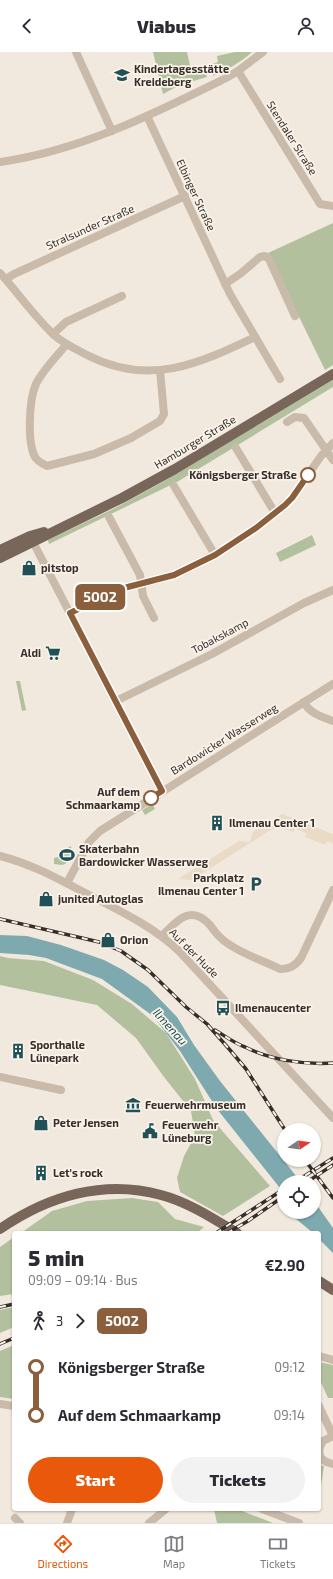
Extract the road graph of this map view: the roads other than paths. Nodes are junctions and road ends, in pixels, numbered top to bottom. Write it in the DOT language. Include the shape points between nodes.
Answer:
graph roads {
  1 [pos="76,52"];
  2 [pos="263,52"];
  3 [pos="238,71"];
  4 [pos="147,116"];
  5 [pos="112,131"];
  6 [pos="0,162"];
  7 [pos="185,196"];
  8 [pos="333,206"];
  9 [pos="3,276"];
  10 [pos="225,284"];
  11 [pos="122,296"];
  12 [pos="295,316"];
  13 [pos="53,334"];
  14 [pos="255,337"];
  15 [pos="66,345"];
  16 [pos="160,370"];
  17 [pos="333,374"];
  18 [pos="280,379"];
  19 [pos="287,422"];
  20 [pos="333,443"];
  21 [pos="236,448"];
  22 [pos="326,450"];
  23 [pos="333,460"];
  24 [pos="174,486"];
  25 [pos="275,513"];
  26 [pos="109,517"];
  27 [pos="65,526"];
  28 [pos="33,542"];
  29 [pos="0,550"];
  30 [pos="215,555"];
  31 [pos="0,558"];
  32 [pos="141,583"];
  33 [pos="333,590"];
  34 [pos="70,613"];
  35 [pos="154,618"];
  36 [pos="333,684"];
  37 [pos="116,701"];
  38 [pos="304,702"];
  39 [pos="333,721"];
  40 [pos="162,791"];
  41 [pos="0,856"];
  42 [pos="67,884"];
  43 [pos="333,890"];
  44 [pos="162,936"];
  45 [pos="0,1077"];
  46 [pos="61,1090"];
  47 [pos="333,1118"];
  48 [pos="0,1229"];
  49 [pos="234,1231"];
  50 [pos="321,1283"];
  51 [pos="333,1290"];
  52 [pos="321,1357"];
  53 [pos="333,1360"];
  54 [pos="0,1404"];
  55 [pos="12,1406"];
  56 [pos="321,1410"];
  57 [pos="333,1436"];
  58 [pos="321,1444"];
  59 [pos="321,1460"];
  60 [pos="333,1464"];
  61 [pos="71,1511"];
  62 [pos="164,1511"];
  63 [pos="267,1511"];
  64 [pos="67,1523"];
  65 [pos="149,1523"];
  66 [pos="298,1523"];
  1 -- 5 [label="street"];
  2 -- 3 [label="street"];
  3 -- 4 [label="street"];
  3 -- 8 [label="street, Stendaler Straße" via="320,204"];
  4 -- 5 [label="street"];
  4 -- 7 [label="street, Elbinger Straße"];
  5 -- 6 [label="street" via="60,149"];
  7 -- 9 [label="street, Stralsunder Straße" via="14,274"];
  7 -- 10 [label="street, Elbinger Straße"];
  9 -- 13 [label="street"];
  10 -- 12 [label="street" via="260,257 265,256 269,259"];
  10 -- 14 [label="street, Elbinger Straße"];
  11 -- 13 [label="street" via="66,322"];
  13 -- 15 [label="street"];
  14 -- 16 [label="street" via="200,362"];
  14 -- 18 [label="street, Elbinger Straße"];
  15 -- 16 [label="street" via="98,361 132,369"];
  15 -- 16 [label="street" via="36,384 30,405 31,444 37,460 47,466 94,454 131,438 160,421 164,414"];
  17 -- 27 [label="main road, Hamburger Straße" via="175,469"];
  19 -- 22 [label="street" via="295,417 304,418"];
  20 -- 22 [label="street"];
  21 -- 25 [label="street"];
  22 -- 23 [label="street"];
  22 -- 25 [label="street" via="292,498"];
  24 -- 30 [label="street"];
  25 -- 30 [label="street"];
  26 -- 32 [label="street" via="140,575"];
  27 -- 28 [label="main road"];
  27 -- 29 [label="main road" via="30,536"];
  28 -- 31 [label="main road"];
  28 -- 34 [label="street"];
  30 -- 32 [label="street" via="174,575"];
  32 -- 34 [label="street" via="108,594"];
  32 -- 35 [label="street" via="143,596"];
  33 -- 37 [label="street, Tobakskamp"];
  34 -- 37 [label="street"];
  36 -- 38 [label="street, Bardowicker Wasserweg"];
  37 -- 40 [label="street"];
  38 -- 39 [label="street" via="312,712"];
  38 -- 40 [label="street, Bardowicker Wasserweg"];
  40 -- 42 [label="street, Bardowicker Wasserweg" via="94,836"];
  41 -- 42 [label="street, Auf der Hude" via="32,866"];
  42 -- 44 [label="street, Auf der Hude" via="140,921"];
  43 -- 44 [label="street" via="301,958 297,964 287,969 280,969 231,946 221,939 206,921 195,915 181,918"];
  44 -- 47 [label="street, Auf der Hude" via="180,951"];
  45 -- 46 [label="street"];
  48 -- 49 [label="main road" via="29,1210 58,1198 109,1189 162,1195 199,1211"];
  50 -- 51 [label="main road"];
  52 -- 53 [label="street"];
  54 -- 55 [label="street"];
  56 -- 57 [label="street"];
  57 -- 58 [label="street"];
  59 -- 60 [label="street"];
  61 -- 64 [label="street"];
  62 -- 65 [label="street"];
  63 -- 66 [label="street"];
}
